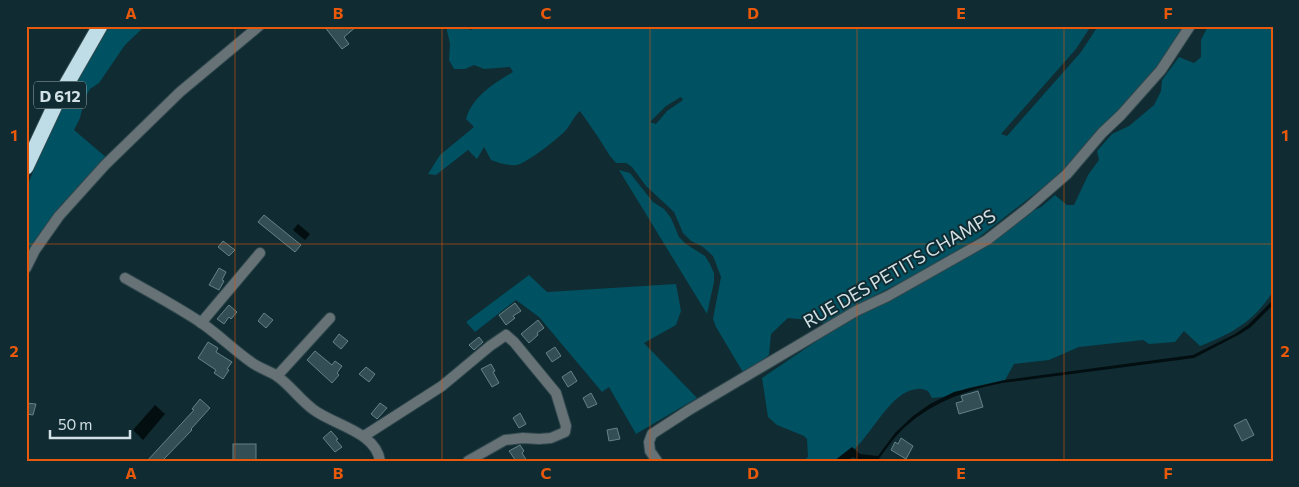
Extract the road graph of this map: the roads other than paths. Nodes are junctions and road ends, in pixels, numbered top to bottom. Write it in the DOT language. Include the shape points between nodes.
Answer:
graph roads {
  1 [pos="100,26"];
  2 [pos="259,26"];
  3 [pos="1190,26"];
  4 [pos="26,167"];
  5 [pos="260,253"];
  6 [pos="26,268"];
  7 [pos="125,278"];
  8 [pos="330,318"];
  9 [pos="200,323"];
  10 [pos="277,376"];
  11 [pos="364,436"];
  12 [pos="380,461"];
  13 [pos="468,461"];
  14 [pos="657,461"];
  1 -- 4 [label="highway, D 612" via="56,101"];
  2 -- 6 [label="street" via="180,92 105,165 59,216"];
  3 -- 14 [label="street, RUE DES PETITS CHAMPS" via="1160,70 1121,115 1067,174 1028,208 987,240 856,312 652,434 650,451"];
  5 -- 9 [label="street"];
  7 -- 9 [label="street"];
  8 -- 10 [label="street"];
  9 -- 10 [label="street" via="251,362"];
  10 -- 11 [label="street" via="313,409"];
  11 -- 12 [label="street" via="373,444"];
  11 -- 13 [label="street" via="442,386 506,335 556,393 566,426 564,432 551,438 505,440"];
}
